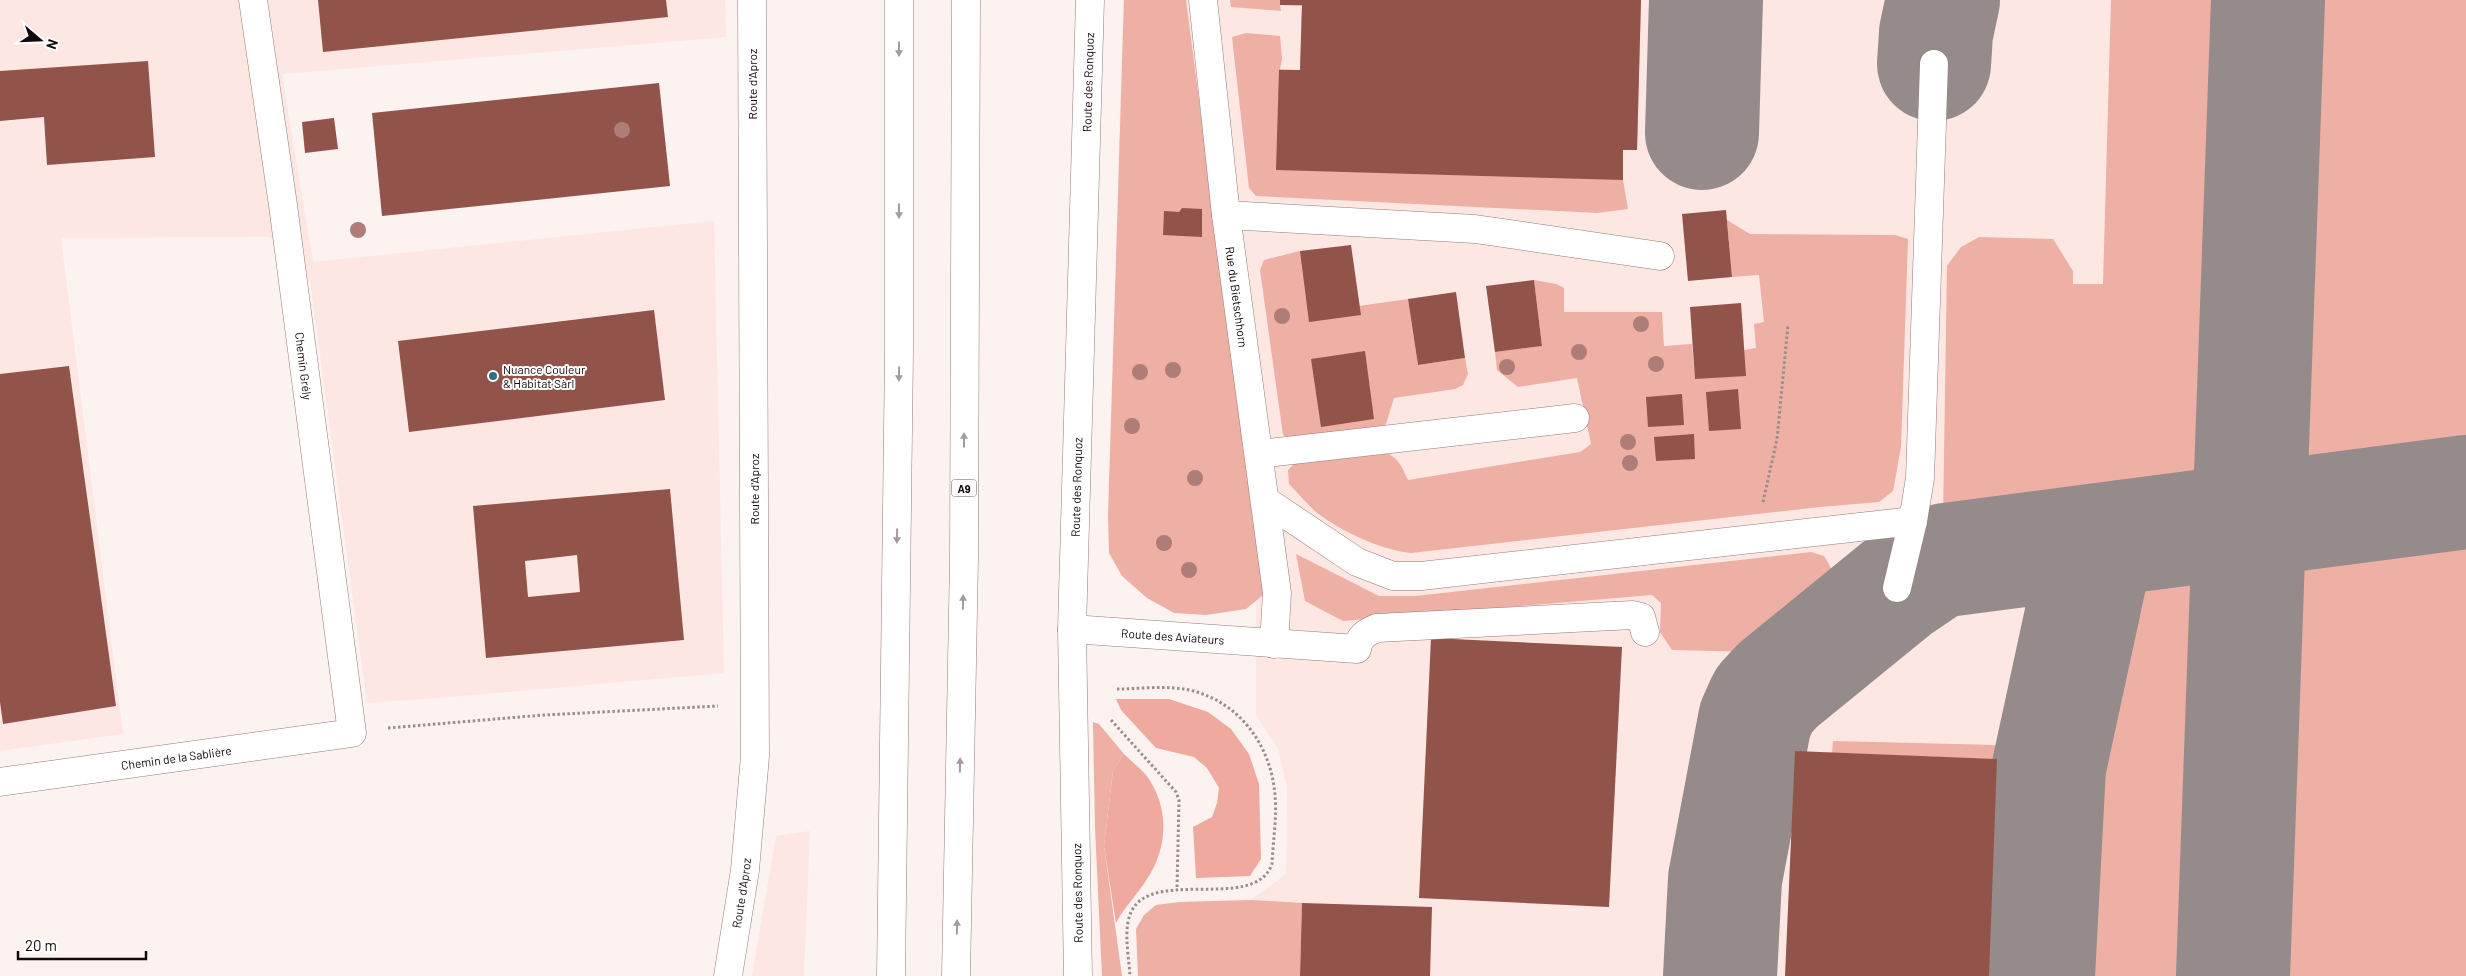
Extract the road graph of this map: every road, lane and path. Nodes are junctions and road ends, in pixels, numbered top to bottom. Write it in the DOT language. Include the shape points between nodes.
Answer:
graph roads {
  1 [pos="253,0"];
  2 [pos="752,0"];
  3 [pos="899,0"];
  4 [pos="966,0"];
  5 [pos="1090,0"];
  6 [pos="1203,0"];
  7 [pos="1934,64"];
  8 [pos="1226,215"];
  9 [pos="1660,256"];
  10 [pos="1788,325"];
  11 [pos="1575,418"];
  12 [pos="1259,454"];
  13 [pos="1266,501"];
  14 [pos="1913,521"];
  15 [pos="1753,539"];
  16 [pos="1897,588"];
  17 [pos="1072,629"];
  18 [pos="1645,632"];
  19 [pos="1285,644"];
  20 [pos="1117,689"];
  21 [pos="719,706"];
  22 [pos="1106,715"];
  23 [pos="352,733"];
  24 [pos="0,782"];
  25 [pos="1177,889"];
  26 [pos="728,976"];
  27 [pos="890,976"];
  28 [pos="956,976"];
  29 [pos="1078,976"];
  30 [pos="1130,976"];
  1 -- 23 [label="main road, Chemin Grély"];
  2 -- 26 [label="main road, Route d'Aproz" via="755,756 745,870"];
  3 -- 27 [label="main road, one-way" via="899,352"];
  28 -- 4 [label="main road, A9, one-way" via="964,559"];
  5 -- 17 [label="main road, Route des Ronquoz"];
  6 -- 8 [label="main road, Rue du Bietschhorn"];
  7 -- 14 [label="main road" via="1920,478"];
  8 -- 9 [label="main road" via="1475,229"];
  8 -- 12 [label="main road, Rue du Bietschhorn"];
  10 -- 15 [label="path" via="1777,439"];
  11 -- 12 [label="main road"];
  12 -- 13 [label="main road, Rue du Bietschhorn"];
  13 -- 15 [label="main road" via="1357,562 1393,576 1421,576"];
  13 -- 19 [label="main road, Rue du Bietschhorn"];
  14 -- 15 [label="main road"];
  14 -- 16 [label="main road"];
  17 -- 19 [label="main road, Route des Aviateurs"];
  17 -- 29 [label="main road, Route des Ronquoz"];
  18 -- 19 [label="main road, Route des Aviateurs" via="1642,617 1633,615 1377,628 1364,633 1357,650"];
  20 -- 25 [label="path" via="1188,690 1222,702 1238,713 1258,740 1274,782 1270,871 1243,887"];
  21 -- 23 [label="path" via="544,715"];
  22 -- 25 [label="path" via="1176,792"];
  23 -- 24 [label="main road, Chemin de la Sablière"];
  25 -- 30 [label="path" via="1147,897 1136,906 1128,921"];
}
